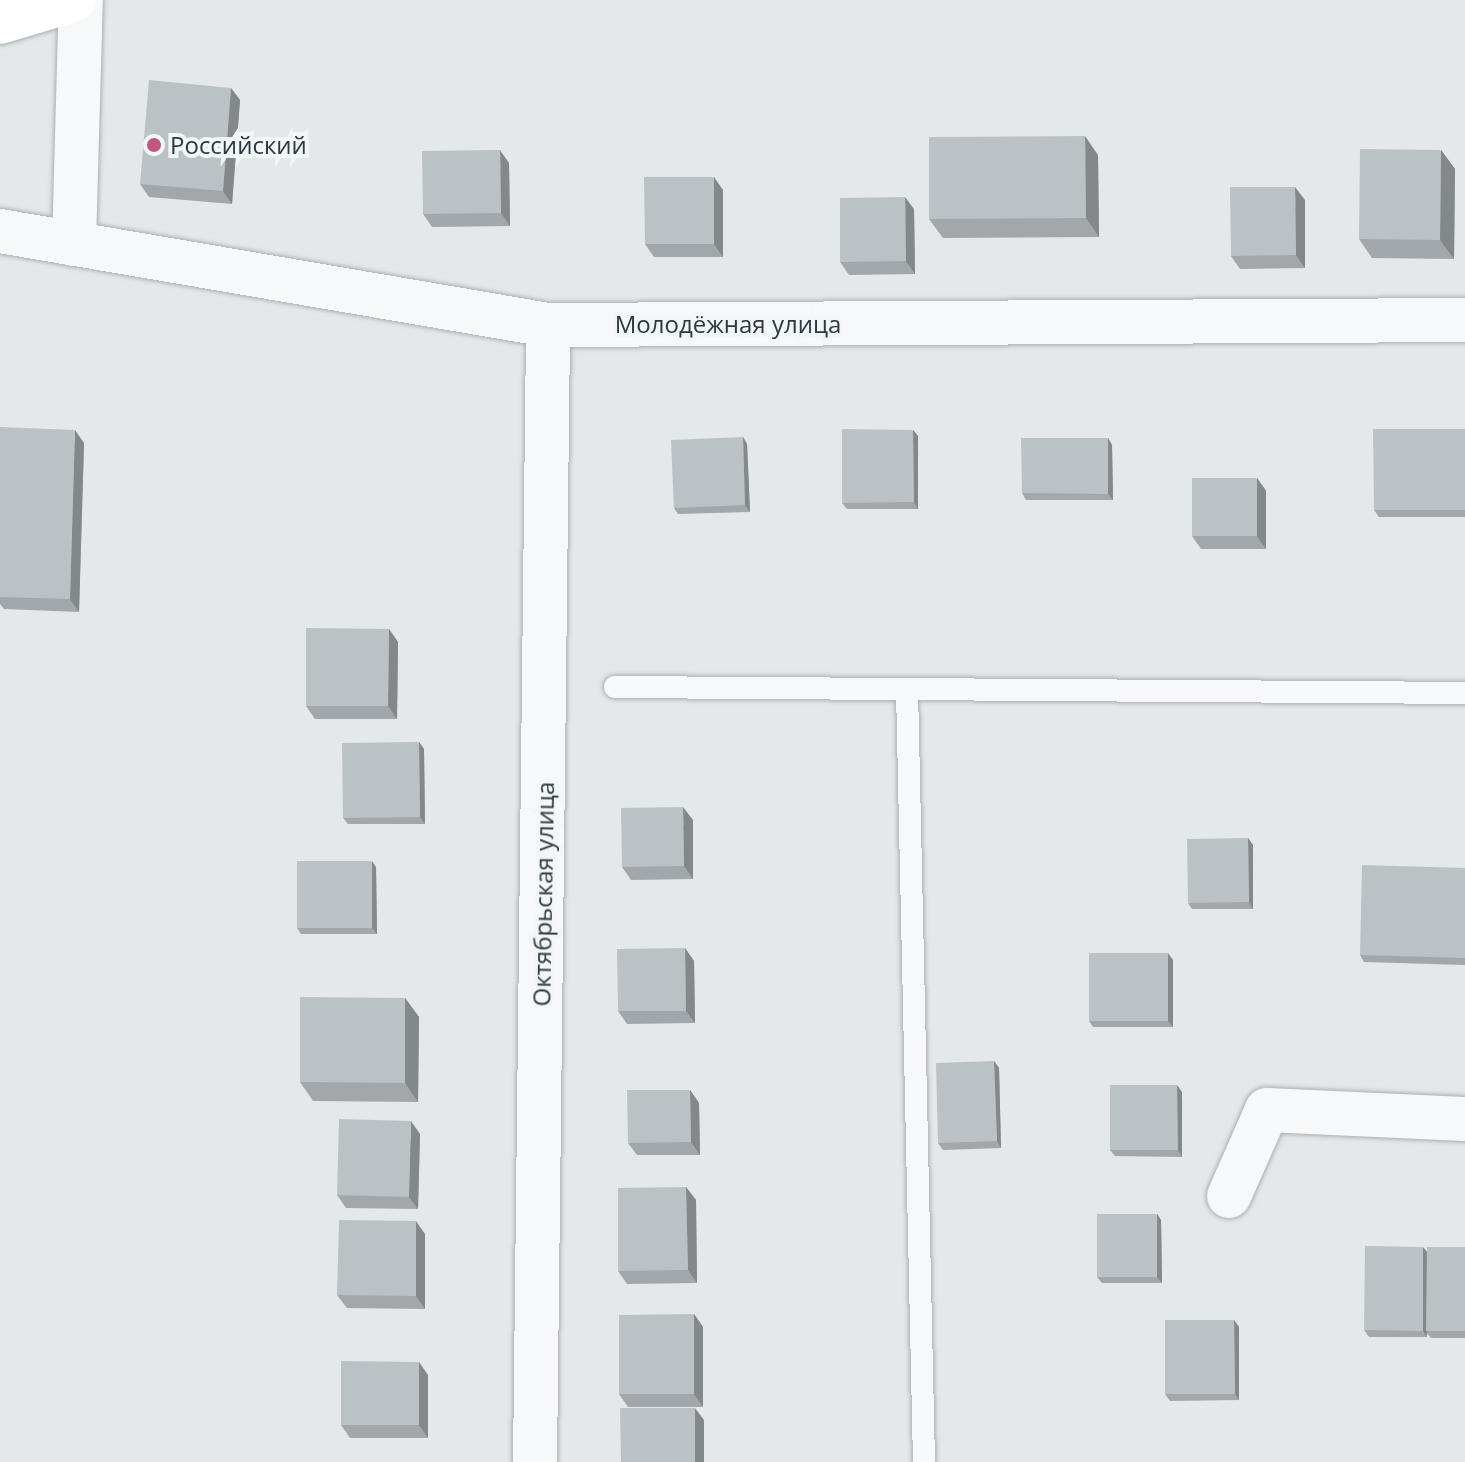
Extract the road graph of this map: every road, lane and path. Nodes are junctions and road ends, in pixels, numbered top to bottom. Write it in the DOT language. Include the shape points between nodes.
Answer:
graph roads {
  1 [pos="74,0"];
  2 [pos="81,0"];
  3 [pos="0,22"];
  4 [pos="0,231"];
  5 [pos="74,244"];
  6 [pos="1465,320"];
  7 [pos="548,325"];
  8 [pos="615,687"];
  9 [pos="907,689"];
  10 [pos="1465,693"];
  11 [pos="1465,1119"];
  12 [pos="1229,1196"];
  13 [pos="535,1462"];
  14 [pos="924,1462"];
  1 -- 3 [label="street"];
  2 -- 5 [label="street"];
  4 -- 5 [label="street, Молодёжная улица"];
  5 -- 7 [label="street, Молодёжная улица"];
  6 -- 7 [label="street, Молодёжная улица"];
  7 -- 13 [label="street, Октябрьская улица"];
  8 -- 9 [label="lane"];
  9 -- 10 [label="lane"];
  9 -- 14 [label="lane"];
  11 -- 12 [label="street" via="1267,1110"];
}
